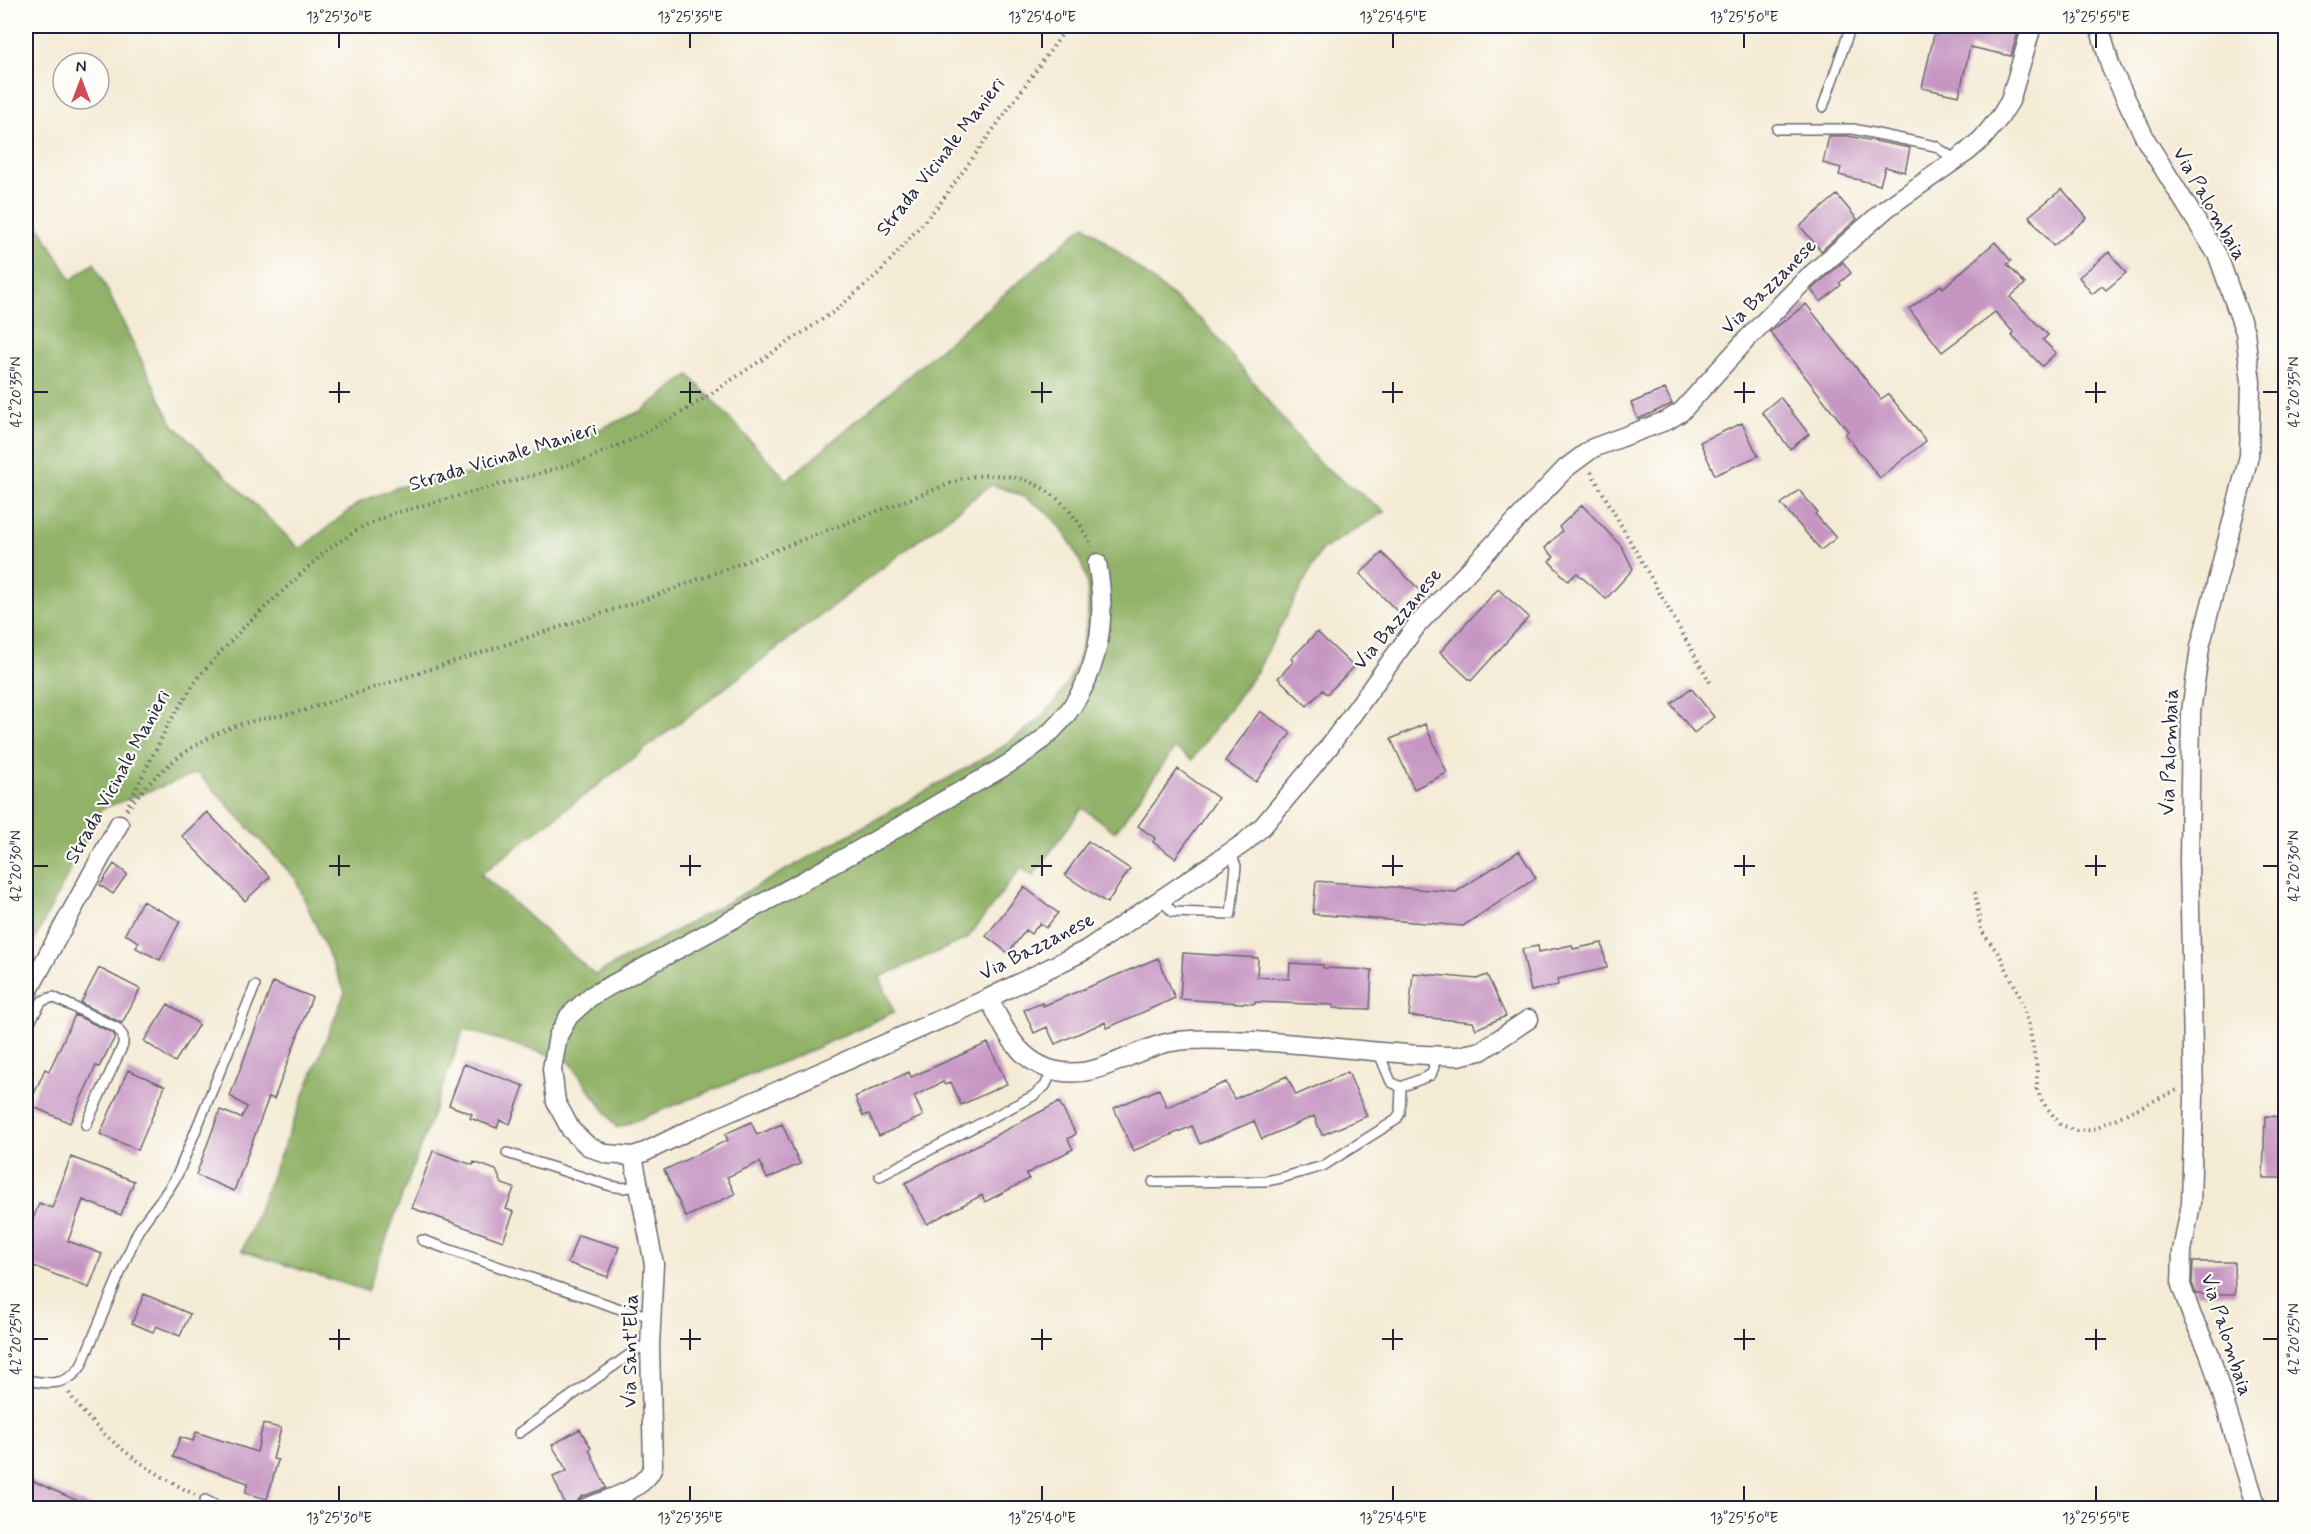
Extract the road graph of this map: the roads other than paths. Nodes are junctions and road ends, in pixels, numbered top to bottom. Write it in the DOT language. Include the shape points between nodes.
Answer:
graph roads {
  1 [pos="1851,26"];
  2 [pos="2032,26"];
  3 [pos="2099,26"];
  4 [pos="1823,107"];
  5 [pos="1777,129"];
  6 [pos="1953,161"];
  7 [pos="1097,563"];
  8 [pos="119,824"];
  9 [pos="1230,852"];
  10 [pos="1161,900"];
  11 [pos="255,986"];
  12 [pos="26,995"];
  13 [pos="989,998"];
  14 [pos="1529,1019"];
  15 [pos="26,1028"];
  16 [pos="1378,1051"];
  17 [pos="1431,1055"];
  18 [pos="1053,1070"];
  19 [pos="1401,1087"];
  20 [pos="86,1125"];
  21 [pos="507,1153"];
  22 [pos="633,1156"];
  23 [pos="880,1176"];
  24 [pos="1152,1182"];
  25 [pos="638,1186"];
  26 [pos="422,1240"];
  27 [pos="652,1316"];
  28 [pos="650,1346"];
  29 [pos="26,1380"];
  30 [pos="519,1432"];
  31 [pos="621,1494"];
  32 [pos="205,1500"];
  33 [pos="221,1509"];
  34 [pos="585,1509"];
  35 [pos="638,1509"];
  36 [pos="2257,1509"];
  1 -- 4 [label="lane"];
  2 -- 6 [label="street, Via Bazzanese" via="2006,110 1982,139"];
  3 -- 36 [label="street, Via Palombaia" via="2111,68 2147,142 2218,256 2245,332 2251,382 2249,456 2200,647 2191,712 2189,862 2194,1082 2191,1204 2182,1251 2181,1285 2209,1352"];
  5 -- 6 [label="lane" via="1853,129 1932,145"];
  6 -- 9 [label="street, Via Bazzanese" via="1887,208 1797,288 1683,410 1668,420 1598,446 1563,471 1417,626 1306,776 1263,826"];
  7 -- 22 [label="street, Via Bazzanese" via="1102,615 1096,655 1080,694 1044,738 875,841 591,996 570,1016 558,1036 553,1055 553,1087 559,1110 571,1130 588,1146 606,1154"];
  8 -- 12 [label="street, Strada Vicinale Manieri"];
  9 -- 10 [label="street, Via Bazzanese"];
  9 -- 10 [label="lane" via="1236,866 1232,914 1173,912"];
  10 -- 13 [label="street, Via Bazzanese" via="1094,946"];
  11 -- 29 [label="lane" via="177,1177 137,1233 84,1361 63,1382"];
  13 -- 18 [label="street" via="1019,1050"];
  13 -- 22 [label="street, Via Bazzanese"];
  14 -- 17 [label="street" via="1481,1051 1458,1056"];
  15 -- 20 [label="lane" via="42,1001 53,997 121,1032 123,1044"];
  16 -- 17 [label="street"];
  16 -- 18 [label="street" via="1191,1040 1149,1048 1101,1068"];
  16 -- 19 [label="lane" via="1391,1082"];
  17 -- 19 [label="lane" via="1431,1075"];
  18 -- 23 [label="lane" via="1045,1086 1033,1096"];
  19 -- 24 [label="lane" via="1401,1110 1396,1120 1316,1168 1273,1180"];
  21 -- 25 [label="lane" via="611,1186"];
  22 -- 25 [label="street, Via Sant'Elia"];
  25 -- 27 [label="street, Via Sant'Elia" via="654,1257"];
  26 -- 27 [label="lane" via="632,1313"];
  27 -- 28 [label="street, Via Sant'Elia"];
  28 -- 30 [label="lane" via="639,1348"];
  28 -- 31 [label="street, Via Sant'Elia" via="653,1468 645,1480"];
  31 -- 34 [label="street, Via Sant'Elia"];
  31 -- 35 [label="lane" via="624,1501"];
  32 -- 33 [label="lane"];
}
